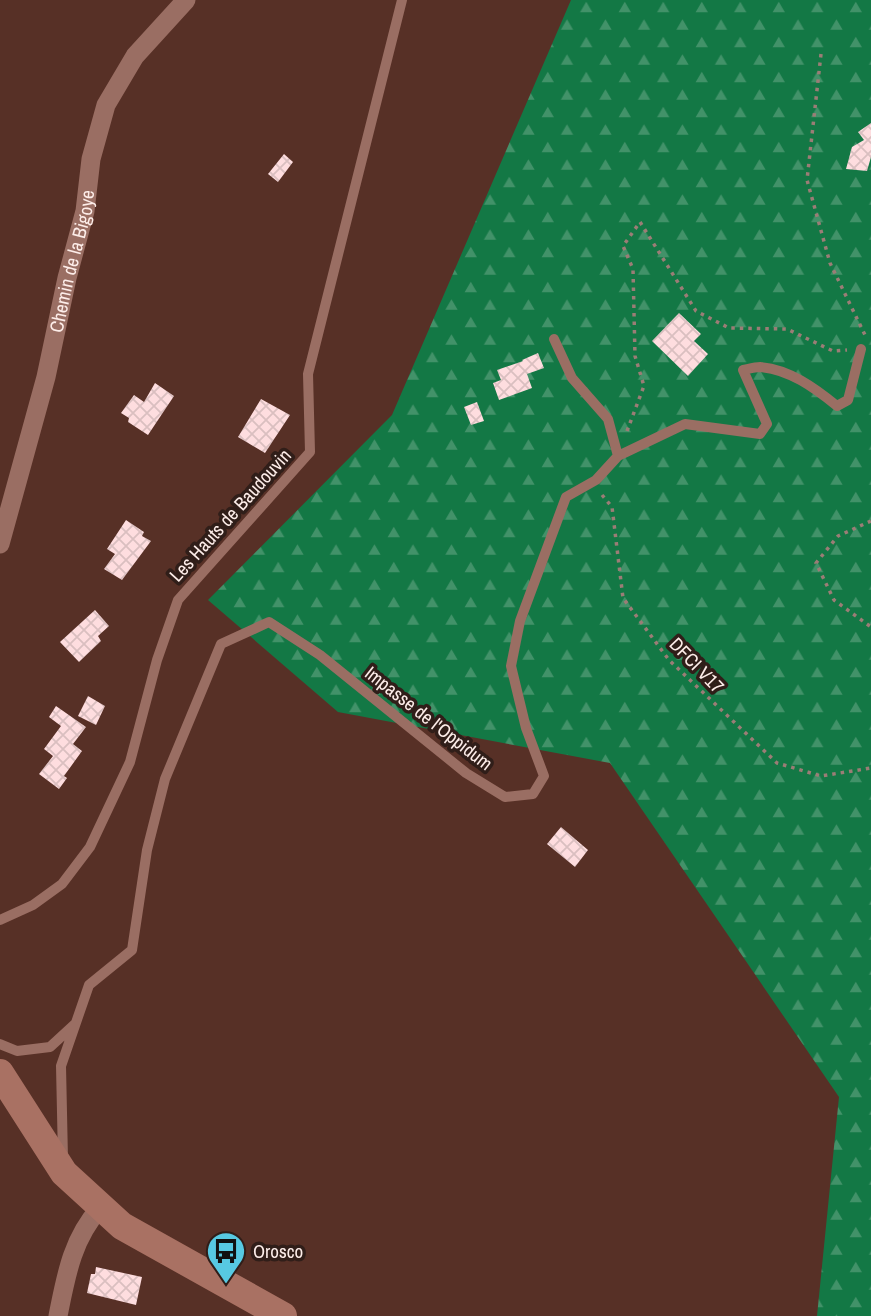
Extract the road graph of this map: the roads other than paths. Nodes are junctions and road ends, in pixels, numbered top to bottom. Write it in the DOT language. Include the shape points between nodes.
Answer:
graph roads {
  1 [pos="186,0"];
  2 [pos="402,0"];
  3 [pos="554,339"];
  4 [pos="861,349"];
  5 [pos="618,456"];
  6 [pos="0,544"];
  7 [pos="0,920"];
  8 [pos="76,1024"];
  9 [pos="0,1044"];
  10 [pos="0,1073"];
  11 [pos="64,1173"];
  12 [pos="100,1208"];
  13 [pos="58,1316"];
  14 [pos="283,1316"];
  1 -- 6 [label="street, Chemin de la Bigoye" via="135,56 106,105 90,159 85,211 46,377"];
  2 -- 7 [label="lane, Les Hauts de Baudouvin" via="309,374 310,452 178,600 130,761 90,847 62,884 33,905"];
  3 -- 5 [label="lane" via="572,378 608,419"];
  4 -- 5 [label="lane" via="848,400 837,406 786,373 759,367 743,370 766,424 760,434 685,424"];
  5 -- 8 [label="lane, Impasse de l'Oppidum" via="596,480 566,496 520,621 511,666 544,776 534,794 505,797 466,773 320,655 269,622 221,643 165,779 146,850 132,950 89,985"];
  8 -- 9 [label="lane" via="50,1047 18,1051"];
  8 -- 11 [label="lane, Impasse de l'Oppidum" via="61,1066"];
  10 -- 11 [label="street"];
  11 -- 12 [label="street"];
  12 -- 13 [label="street" via="87,1222 69,1262"];
  12 -- 14 [label="street" via="122,1226"];
}
